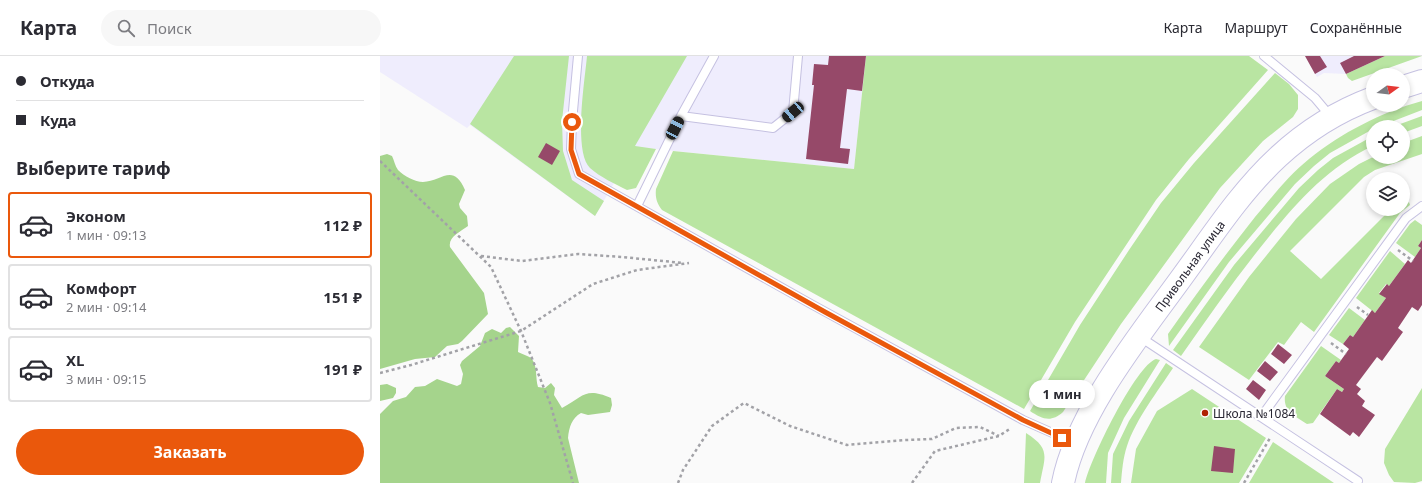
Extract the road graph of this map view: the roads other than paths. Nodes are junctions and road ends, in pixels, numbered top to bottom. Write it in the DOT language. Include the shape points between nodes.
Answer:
graph roads {
  1 [pos="578,56"];
  2 [pos="714,56"];
  3 [pos="798,56"];
  4 [pos="1264,56"];
  5 [pos="1422,82"];
  6 [pos="1410,85"];
  7 [pos="1366,101"];
  8 [pos="681,116"];
  9 [pos="1331,118"];
  10 [pos="637,206"];
  11 [pos="1422,206"];
  12 [pos="1139,337"];
  13 [pos="1261,417"];
  14 [pos="1075,444"];
  15 [pos="1358,481"];
  16 [pos="1063,483"];
  1 -- 10 [label="lane" via="571,150 579,174"];
  2 -- 8 [label="lane"];
  3 -- 8 [label="lane" via="793,112 773,128"];
  4 -- 9 [label="lane" via="1315,98"];
  5 -- 6 [label="main road"];
  7 -- 9 [label="main road, Привольная улица"];
  8 -- 10 [label="lane"];
  9 -- 12 [label="main road, Привольная улица" via="1296,142 1264,172 1232,209"];
  10 -- 14 [label="lane" via="1023,420"];
  11 -- 13 [label="lane" via="1406,218"];
  12 -- 13 [label="lane"];
  12 -- 14 [label="main road, Привольная улица" via="1098,400"];
  13 -- 15 [label="lane"];
  14 -- 16 [label="main road, Привольная улица"];
}
